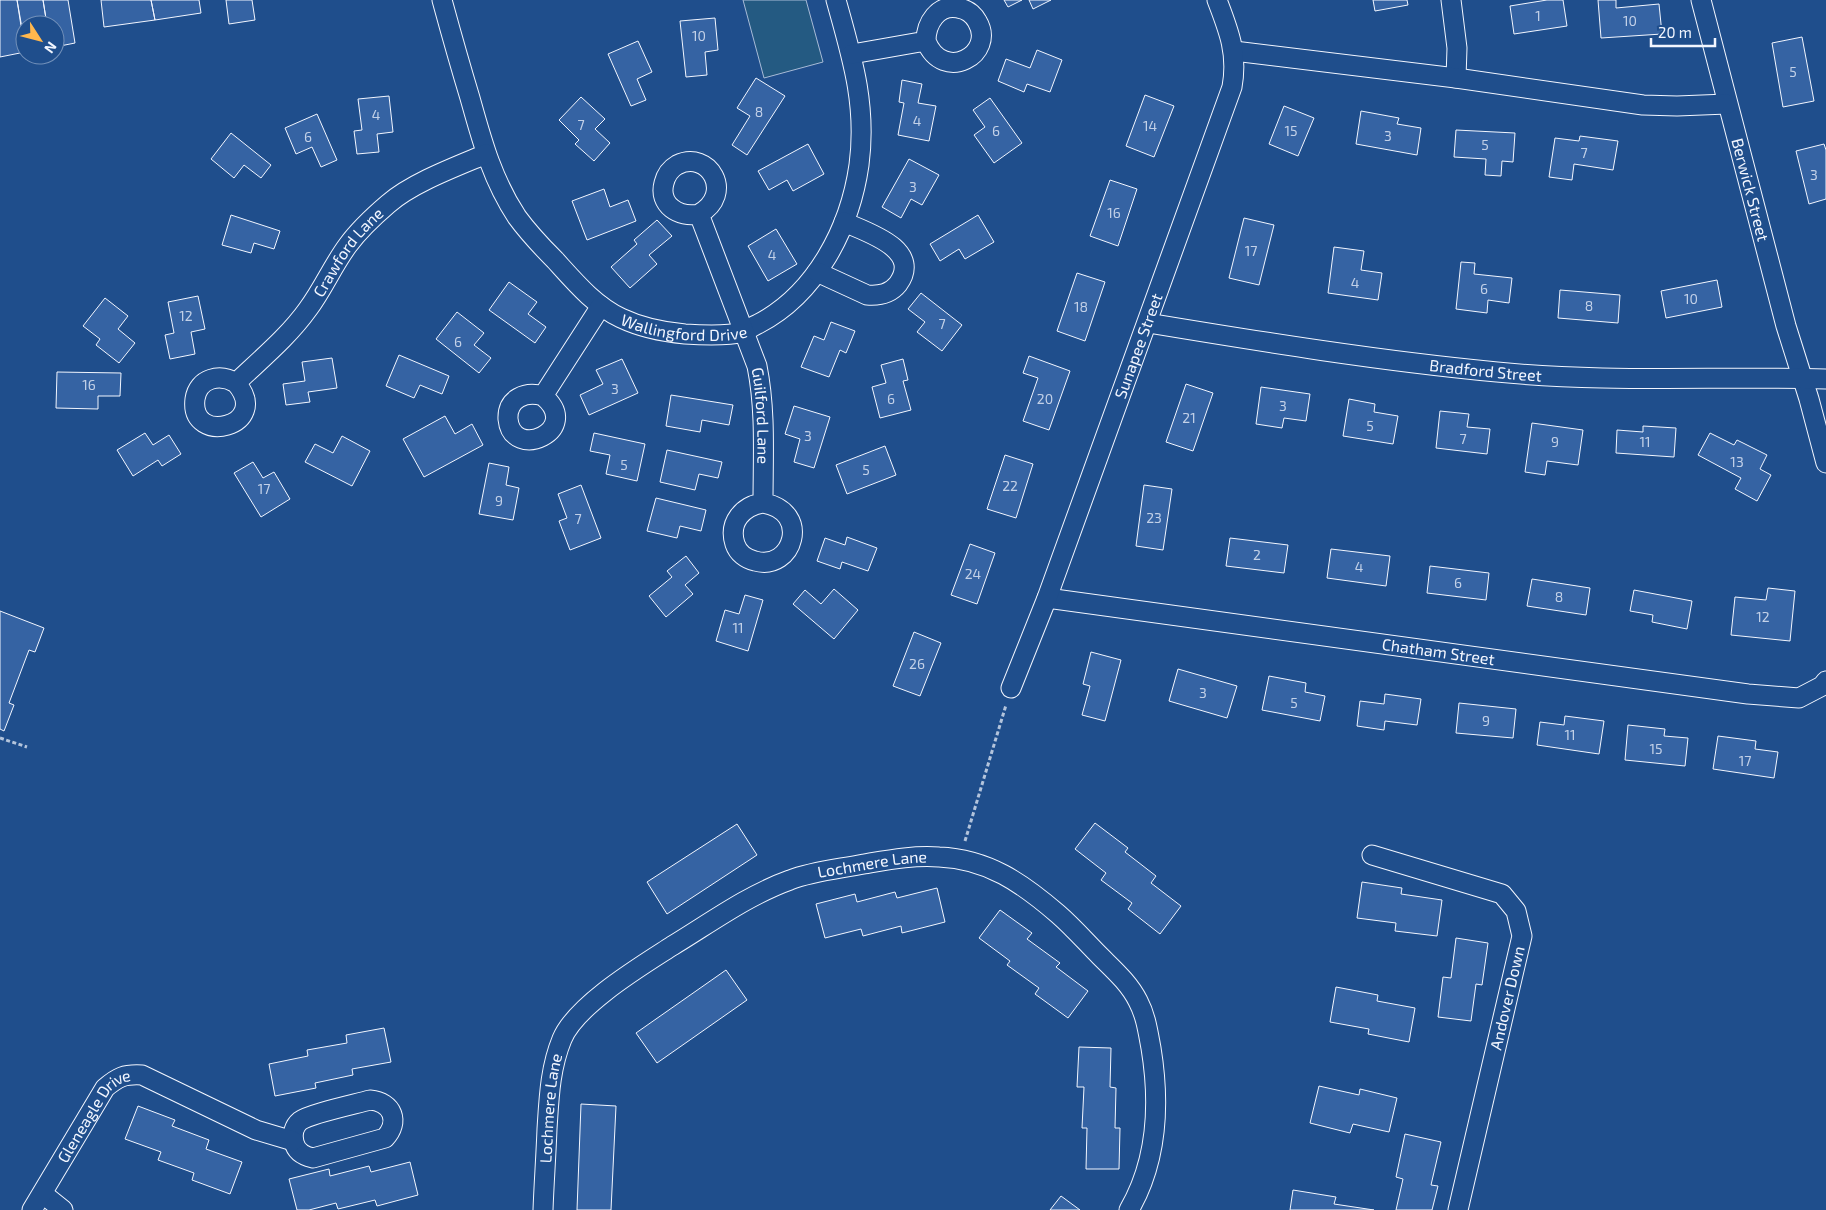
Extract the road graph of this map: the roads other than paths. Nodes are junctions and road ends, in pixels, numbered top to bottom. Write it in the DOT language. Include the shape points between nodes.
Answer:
graph roads {
  1 [pos="442,0"];
  2 [pos="836,0"];
  3 [pos="1217,0"];
  4 [pos="1450,0"];
  5 [pos="1702,0"];
  6 [pos="926,41"];
  7 [pos="1234,51"];
  8 [pos="852,54"];
  9 [pos="1456,78"];
  10 [pos="1727,104"];
  11 [pos="486,154"];
  12 [pos="699,214"];
  13 [pos="844,222"];
  14 [pos="817,272"];
  15 [pos="601,306"];
  16 [pos="1148,323"];
  17 [pos="742,332"];
  18 [pos="1802,378"];
  19 [pos="1826,379"];
  20 [pos="236,383"];
  21 [pos="543,396"];
  22 [pos="1826,462"];
  23 [pos="763,503"];
  24 [pos="1046,598"];
  25 [pos="1826,681"];
  26 [pos="1011,688"];
  27 [pos="1372,855"];
  28 [pos="293,1141"];
  29 [pos="43,1194"];
  30 [pos="32,1210"];
  31 [pos="63,1210"];
  32 [pos="542,1210"];
  33 [pos="1129,1210"];
  34 [pos="1458,1210"];
  1 -- 11 [label="street, Wallingford Drive"];
  2 -- 8 [label="street, Wallingford Drive"];
  3 -- 7 [label="street, Sunapee Street"];
  4 -- 9 [label="street" via="1457,48"];
  5 -- 10 [label="street, Berwick Street"];
  6 -- 8 [label="street"];
  7 -- 9 [label="street"];
  7 -- 16 [label="street, Sunapee Street" via="1232,88"];
  8 -- 13 [label="street, Wallingford Drive" via="859,89 861,140 854,194"];
  9 -- 10 [label="street" via="1643,105"];
  10 -- 18 [label="street, Berwick Street"];
  11 -- 15 [label="street, Wallingford Drive" via="500,189 519,219"];
  11 -- 20 [label="street, Crawford Lane" via="424,181 389,202 349,244 293,328"];
  12 -- 17 [label="street, Guilford Lane"];
  13 -- 14 [label="street, Wallingford Drive"];
  13 -- 14 [label="street" via="894,247 903,263 899,282 885,294 867,295"];
  14 -- 17 [label="street, Wallingford Drive" via="798,296 774,316"];
  15 -- 17 [label="street, Wallingford Drive" via="643,328 663,332 702,336"];
  15 -- 21 [label="street"];
  16 -- 18 [label="street, Bradford Street" via="1497,372 1623,378"];
  16 -- 24 [label="street, Sunapee Street"];
  17 -- 23 [label="street, Guilford Lane" via="757,366 760,384 764,422"];
  18 -- 19 [label="street, Bradford Street"];
  18 -- 22 [label="street"];
  24 -- 25 [label="street, Chatham Street" via="1748,694 1799,698"];
  24 -- 26 [label="street, Sunapee Street"];
  27 -- 34 [label="street, Andover Down" via="1502,894 1516,911 1522,936"];
  28 -- 28 [label="street, Gleneagle Drive" via="300,1153 313,1158 379,1141 392,1127 392,1114 384,1104 370,1100 306,1118 295,1127"];
  28 -- 29 [label="street, Gleneagle Drive" via="256,1130 142,1075 129,1075 116,1078 105,1088"];
  29 -- 30 [label="street, Gleneagle Drive"];
  29 -- 31 [label="street"];
  32 -- 33 [label="street, Lochmere Lane" via="549,1086 563,1037 584,1010 616,983 658,955 743,902 789,880 888,860 939,856 988,867 1032,893 1071,926 1124,980 1138,1001 1147,1026 1156,1075 1156,1126 1145,1176"];
}
